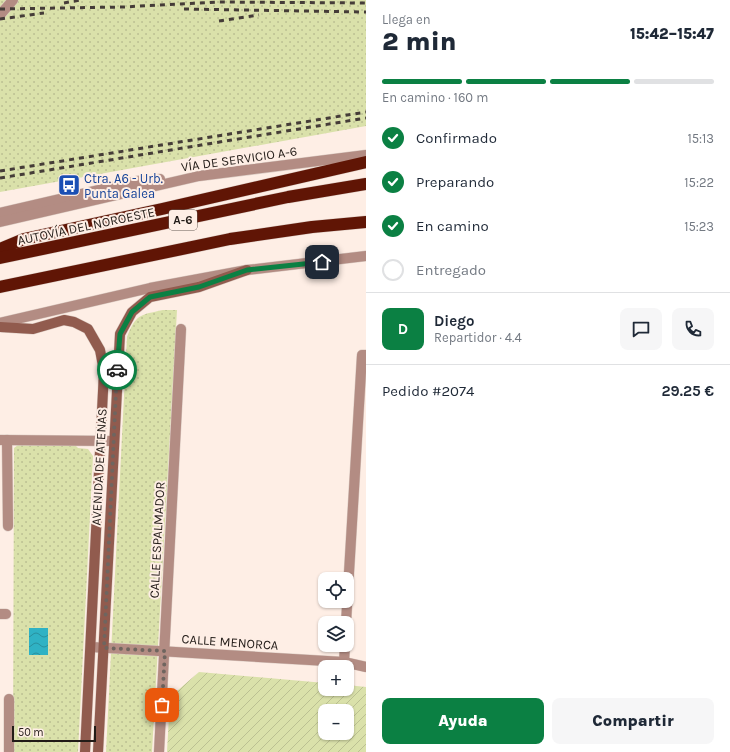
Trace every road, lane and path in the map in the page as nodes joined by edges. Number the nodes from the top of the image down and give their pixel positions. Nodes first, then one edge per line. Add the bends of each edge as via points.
1 (13, 0) edge
2 (0, 15) edge
3 (366, 155) edge
4 (366, 162) edge
5 (199, 176) junction
6 (366, 184) edge
7 (0, 213) edge
8 (0, 222) edge
9 (366, 222) edge
10 (0, 249) edge
11 (366, 256) edge
12 (0, 258) edge
13 (247, 270) junction
14 (0, 288) edge
15 (0, 323) edge
16 (0, 327) edge
17 (181, 330) dead end
18 (366, 355) edge
19 (4, 440) edge
20 (100, 441) junction
21 (114, 441) junction
22 (8, 526) dead end
23 (346, 616) edge
24 (91, 647) junction
25 (104, 648) junction
26 (165, 651) junction
27 (318, 660) edge
28 (354, 664) edge
29 (366, 667) edge
30 (9, 699) dead end
31 (9, 752) edge
32 (85, 752) edge
33 (98, 752) edge
34 (159, 752) edge

1 - 2 street
3 - 5 street, VÍA DE SERVICIO A-6
4 - 10 highway via 24,239
5 - 7 street via 137,181
5 - 8 street, VÍA DE SERVICIO A-6
6 - 12 highway, AUTOVÍA DEL NOROESTE / A-6 via 288,197
9 - 14 highway, A-6 via 230,238
11 - 13 street
13 - 15 street via 150,288
13 - 21 main road, AVENIDA DE ATENAS via 199,287 150,297 132,312 120,334
16 - 20 main road, AVENIDA DE ATENAS via 33,328 64,320 88,329 100,350 104,371
17 - 26 street, CALLE ESPALMADOR
18 - 23 street via 362,355
19 - 20 street
19 - 22 street
20 - 21 street
20 - 24 main road, AVENIDA DE ATENAS
21 - 25 main road, AVENIDA DE ATENAS
24 - 25 street, CALLE MENORCA
24 - 32 main road, AVENIDA DE ATENAS
25 - 26 street, CALLE MENORCA
25 - 33 main road, AVENIDA DE ATENAS
26 - 27 street, CALLE MENORCA
26 - 34 street, CALLE ESPALMADOR
28 - 29 street, CALLE MENORCA
30 - 31 street

